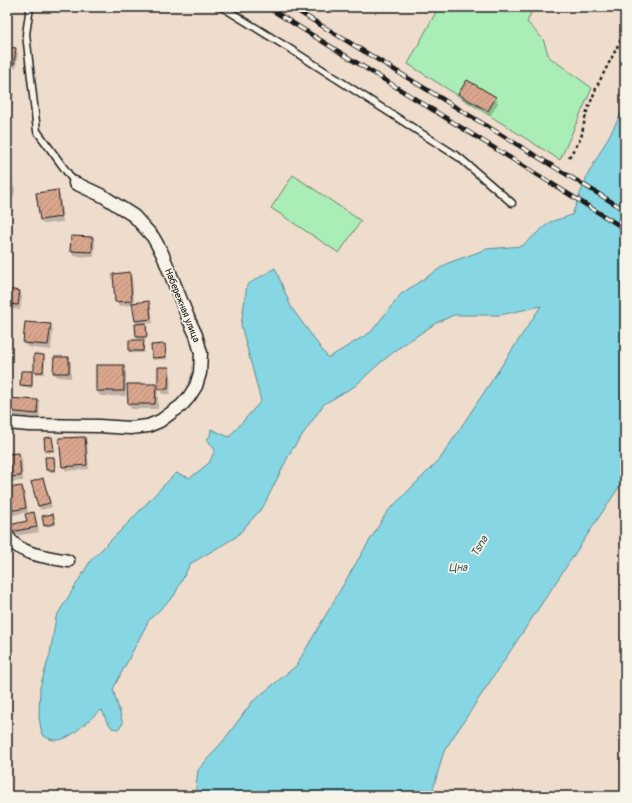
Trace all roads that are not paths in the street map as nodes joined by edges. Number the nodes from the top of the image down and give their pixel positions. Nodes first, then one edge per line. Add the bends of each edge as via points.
1 (30, 7) edge
2 (222, 7) edge
3 (75, 183) joint
4 (512, 204) dead end
5 (7, 423) edge
6 (7, 535) edge
7 (68, 561) dead end

1 - 3 lane via 26,34 36,131
2 - 4 lane via 460,158
3 - 5 street, Набережная улица via 103,196 134,216 153,237 196,335 201,354 200,373 196,386 181,406 148,426 29,426
6 - 7 street via 10,541 27,552

